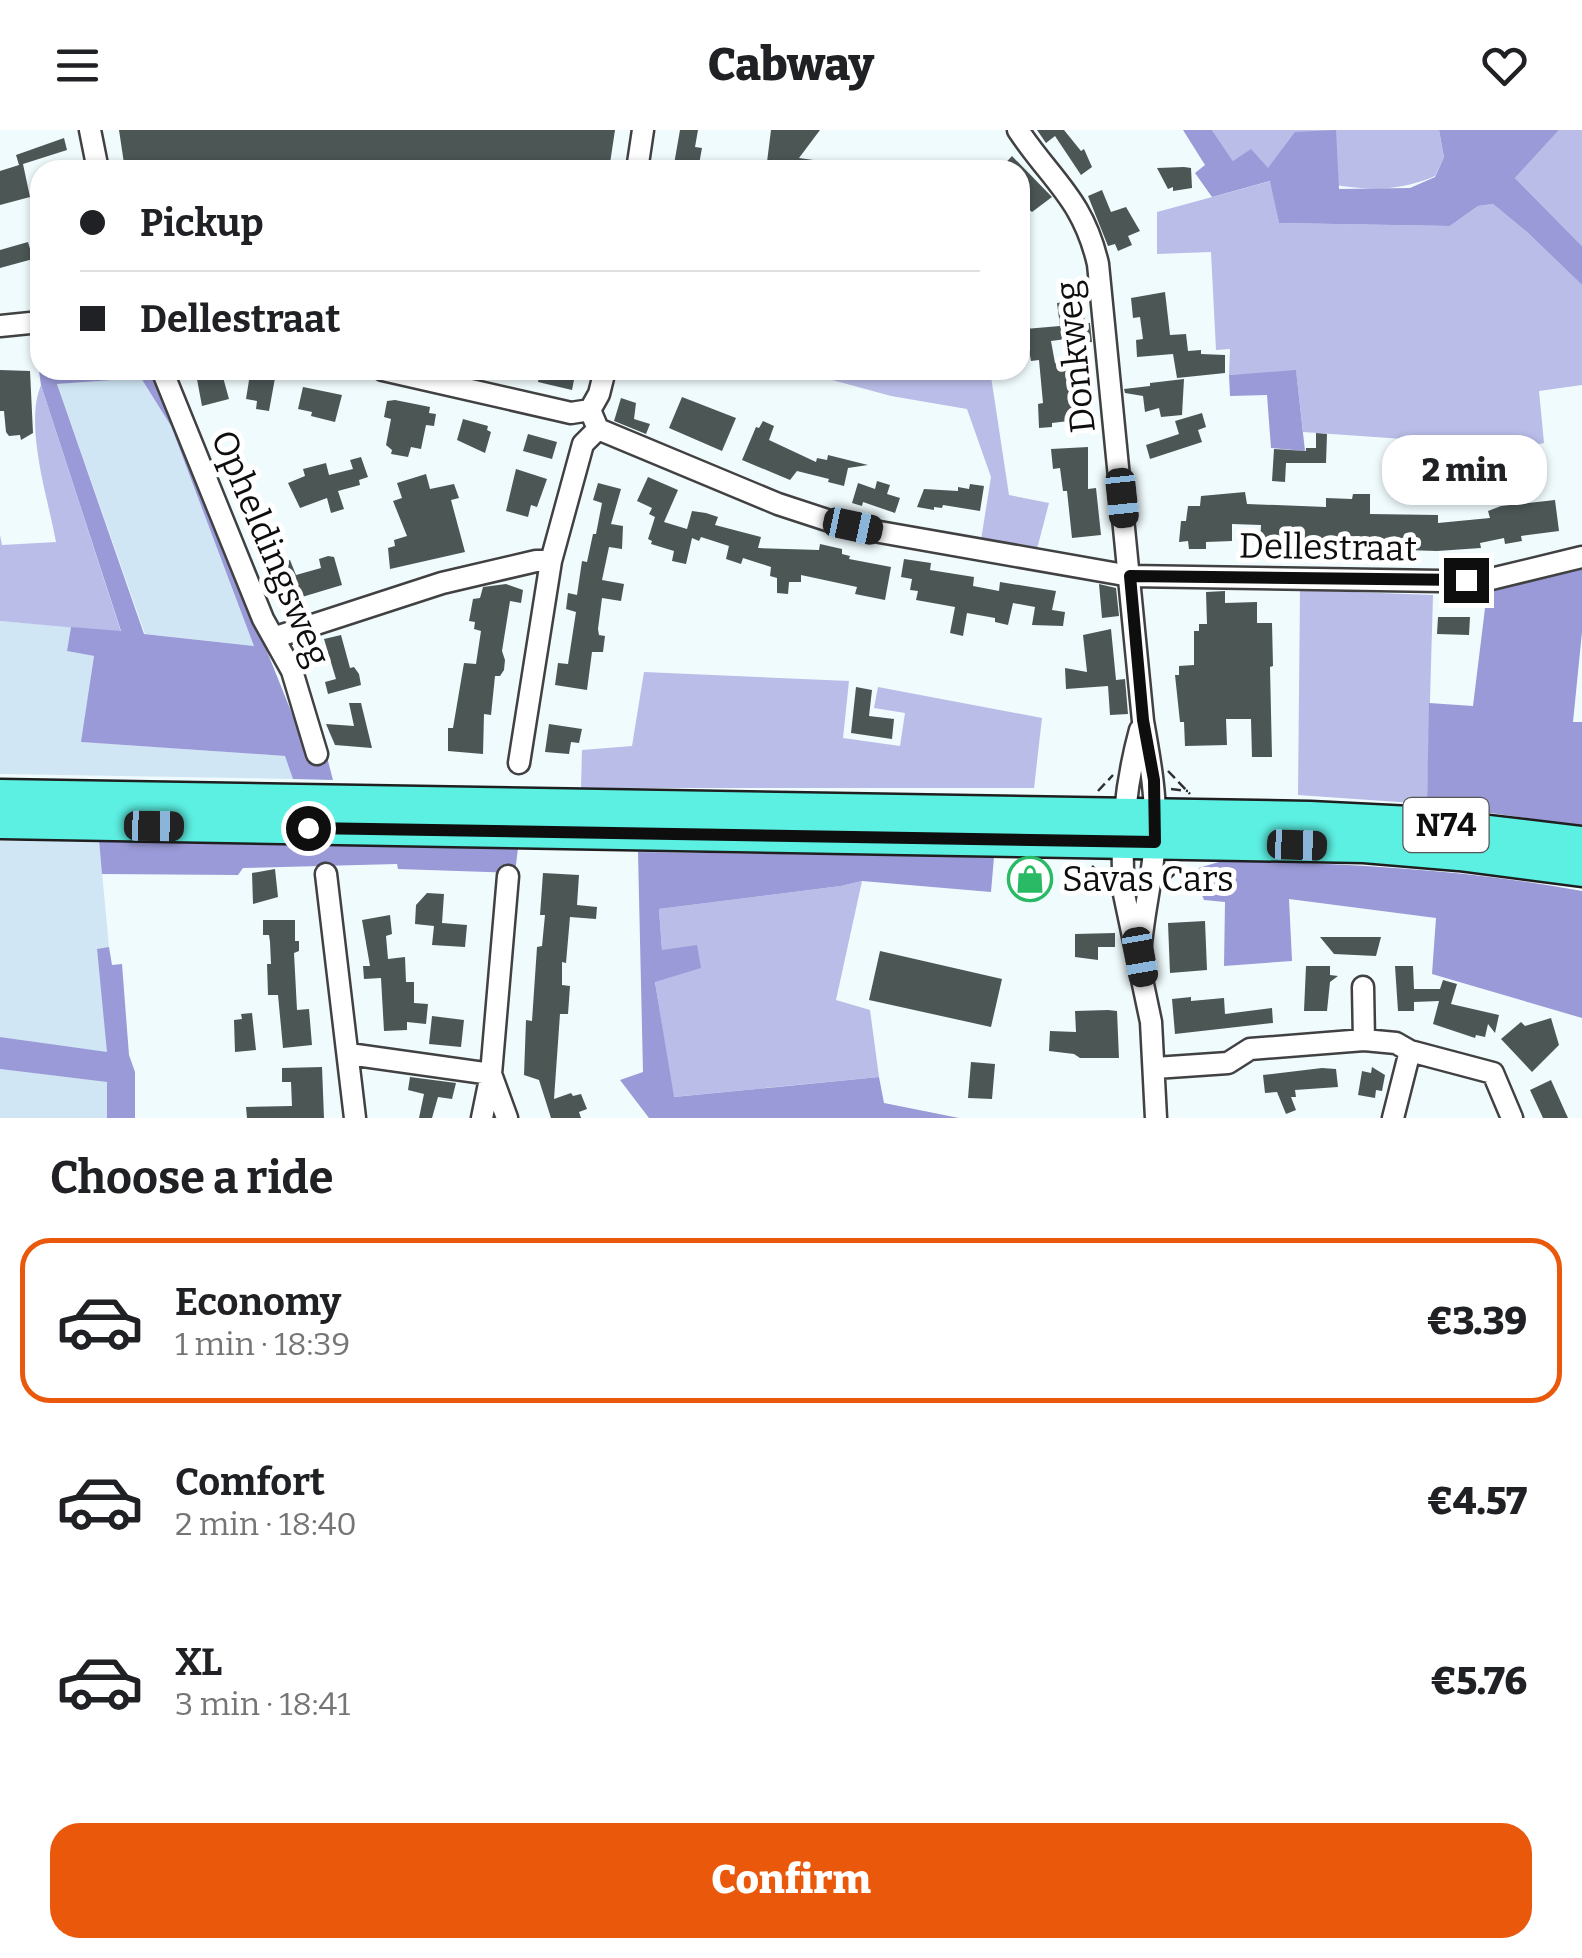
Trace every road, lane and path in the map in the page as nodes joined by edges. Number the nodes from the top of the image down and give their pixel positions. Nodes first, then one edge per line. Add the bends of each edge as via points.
1 (90, 130) edge
2 (643, 130) edge
3 (1018, 130) edge
4 (96, 160) edge
5 (638, 160) edge
6 (30, 323) edge
7 (0, 326) edge
8 (166, 380) edge
9 (427, 380) edge
10 (602, 380) edge
11 (594, 419) junction
12 (1582, 557) edge
13 (551, 562) junction
14 (1130, 576) junction
15 (276, 637) junction
16 (1143, 720) junction
17 (317, 754) dead end
18 (519, 763) dead end
19 (0, 794) edge
20 (0, 823) edge
21 (1122, 828) junction
22 (1155, 828) junction
23 (1582, 842) edge
24 (1582, 871) edge
25 (326, 874) dead end
26 (508, 876) dead end
27 (1140, 957) junction
28 (1363, 987) dead end
29 (1364, 1040) junction
30 (1410, 1051) junction
31 (349, 1054) junction
32 (1154, 1068) junction
33 (492, 1074) junction
34 (355, 1118) edge
35 (482, 1118) edge
36 (507, 1118) edge
37 (1156, 1118) edge
38 (1394, 1118) edge
39 (1512, 1118) edge

1 - 4 street
2 - 5 street
3 - 14 street, Donkweg via 1075,202 1094,246
6 - 7 street
8 - 15 street, Opheldingsweg
9 - 11 street, Dellestraat
10 - 11 street
11 - 13 street
11 - 14 street, Dellestraat via 832,522
12 - 14 street, Dellestraat via 1474,580
13 - 15 street via 457,579
13 - 18 street
14 - 16 street, Donkweg
15 - 17 street, Opheldingsweg
16 - 21 street, Donkweg
16 - 22 street, Donkweg
19 - 21 highway, N74
20 - 21 highway, N74
21 - 22 highway, N74
21 - 27 street, Donkweg via 1124,894
22 - 23 highway, N74 via 1411,822
22 - 24 highway, N74
22 - 27 street, Donkweg
25 - 31 street
26 - 33 street
27 - 32 street, Donkweg
28 - 29 street
29 - 30 street via 1396,1042
29 - 32 street via 1250,1049 1228,1063
30 - 38 street
30 - 39 street via 1493,1073
31 - 33 street
31 - 34 street
32 - 37 street, Donkweg
33 - 35 street
33 - 36 street

